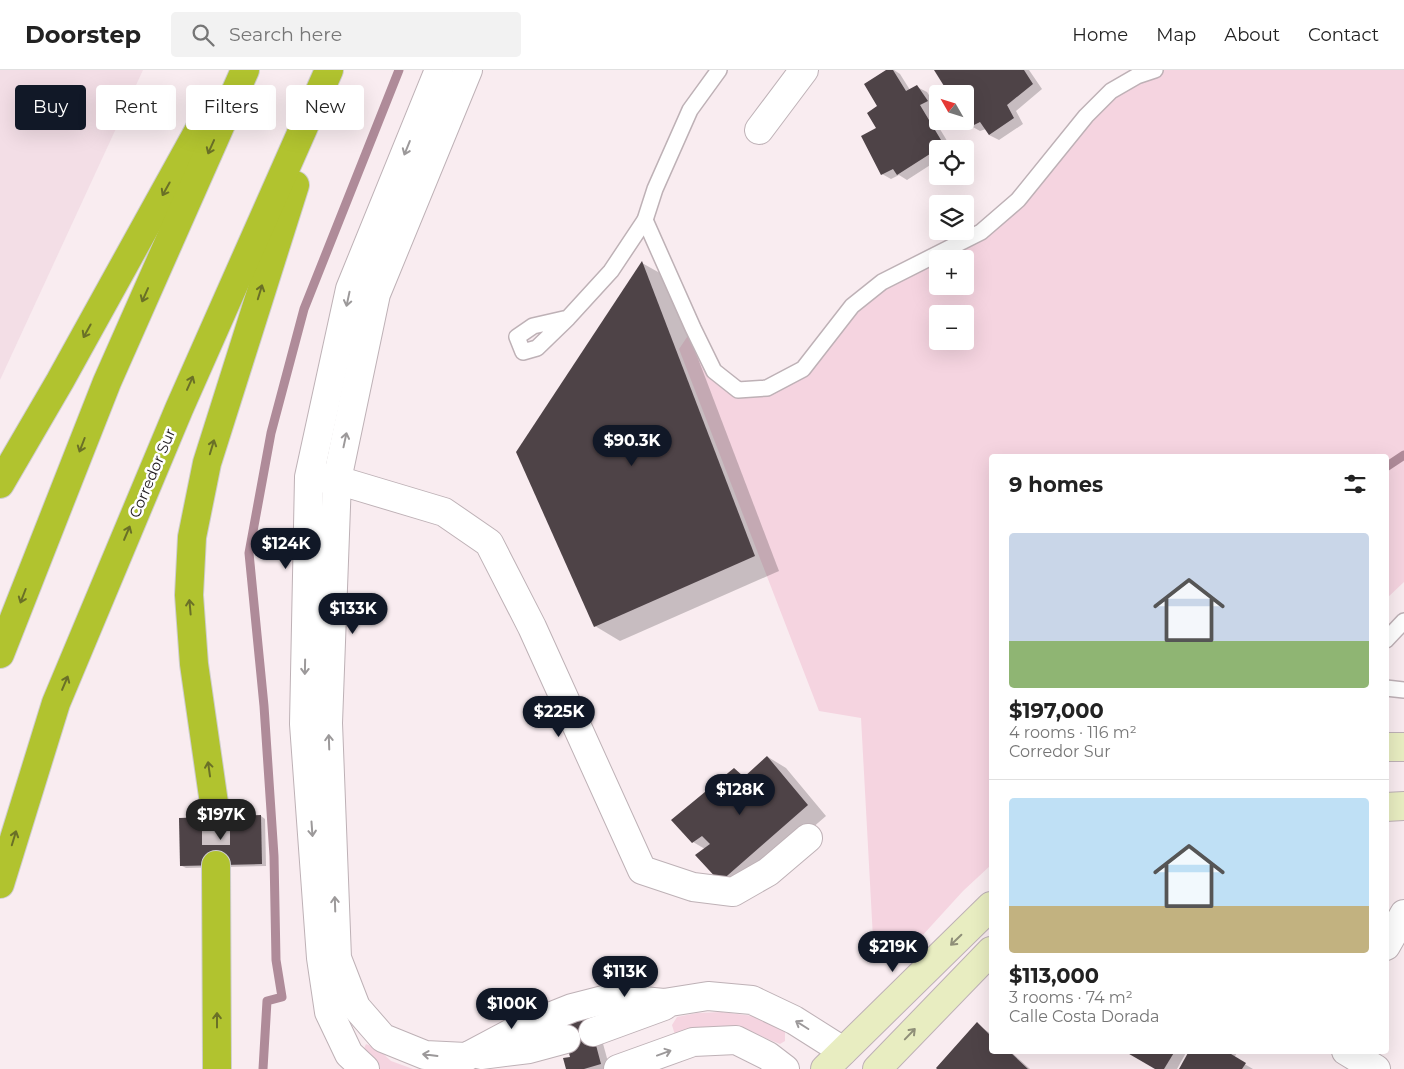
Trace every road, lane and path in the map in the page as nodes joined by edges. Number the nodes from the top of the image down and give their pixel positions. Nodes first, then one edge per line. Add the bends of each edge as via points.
1 (232, 70) edge
2 (245, 70) edge
3 (330, 70) edge
4 (439, 70) edge
5 (468, 70) edge
6 (719, 70) edge
7 (804, 70) edge
8 (1155, 70) edge
9 (759, 130) dead end
10 (645, 220) junction
11 (568, 318) dead end
12 (309, 477) junction
13 (337, 480) junction
14 (0, 484) edge
15 (1404, 621) edge
16 (1389, 637) edge
17 (0, 654) edge
18 (1389, 688) edge
19 (1404, 690) edge
20 (1389, 747) edge
21 (1404, 747) edge
22 (1404, 806) edge
23 (1389, 807) edge
24 (216, 817) tunnel mouth
25 (808, 838) dead end
26 (216, 865) tunnel mouth
27 (0, 884) edge
28 (989, 908) edge
29 (1404, 914) edge
30 (1389, 941) edge
31 (989, 953) edge
32 (672, 1002) junction
33 (593, 1032) dead end
34 (566, 1039) dead end
35 (1351, 1054) edge
36 (466, 1057) junction
37 (834, 1060) edge
38 (217, 1069) edge
39 (365, 1069) edge
40 (618, 1069) edge
41 (785, 1069) edge
42 (877, 1069) edge
43 (1376, 1069) edge

1 -> 14 highway
2 -> 17 highway via 107,382
24 -> 3 highway via 194,664 189,595 192,537 207,463
27 -> 3 highway, Corredor Sur via 56,703 179,409
4 -> 12 street via 350,288
13 -> 5 street via 376,294
6 - 10 lane via 690,110
7 - 9 street
8 - 10 lane via 1111,91 1086,116 1018,200 980,232 882,282 852,306 803,368 767,388 738,390 714,370
10 - 11 lane via 610,271
12 - 13 street
12 -> 39 street via 304,724 321,958 329,1012 349,1054
13 - 25 street via 444,512 489,543 532,626 642,870 693,887 733,892 768,872
36 -> 13 street via 425,1056 383,1038 356,1007 337,958 328,723
15 - 16 lane
18 - 19 lane
20 - 21 main road
22 - 23 main road
38 -> 26 highway
28 -> 37 main road
29 - 30 street
42 -> 31 main road
32 - 33 street
32 - 36 street via 611,998 572,1008 517,1030
37 -> 32 street via 794,1020 752,1000 708,996
34 - 36 street via 529,1049
35 - 43 street
40 -> 41 street via 693,1042 736,1040 768,1056

